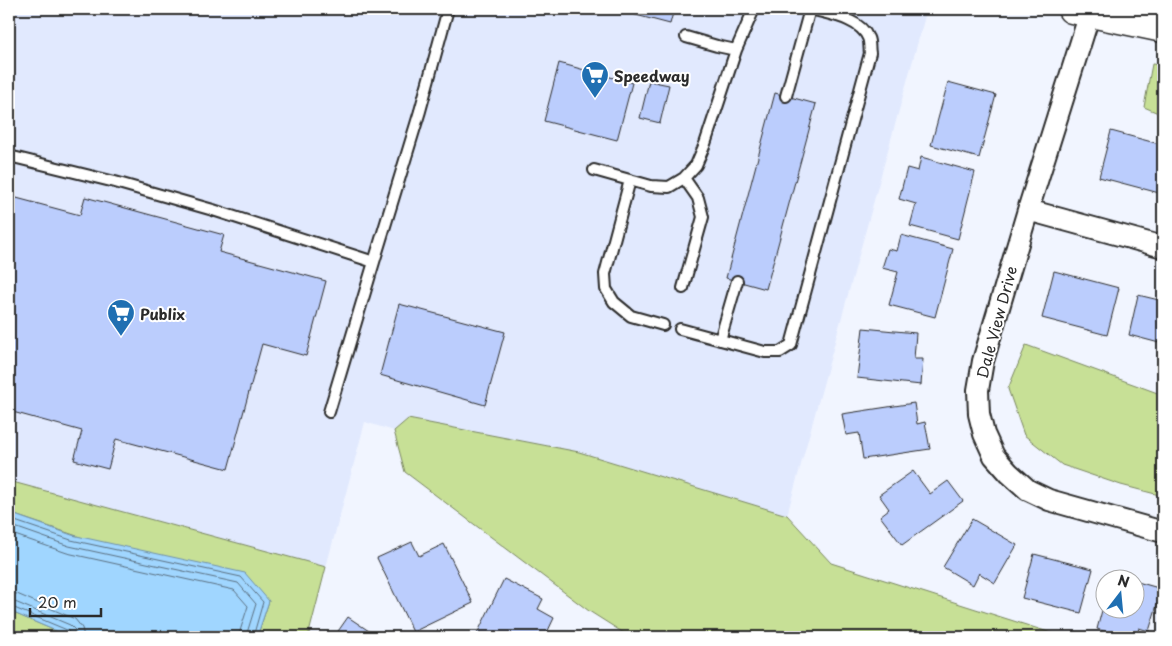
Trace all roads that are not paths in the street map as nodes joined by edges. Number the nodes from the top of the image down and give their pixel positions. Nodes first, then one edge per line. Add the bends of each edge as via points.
1 (448, 9) edge
2 (754, 9) edge
3 (810, 9) edge
4 (1085, 10) edge
5 (1163, 28) edge
6 (686, 37) dead end
7 (736, 50) junction
8 (786, 96) dead end
9 (9, 156) edge
10 (594, 170) dead end
11 (684, 178) junction
12 (630, 180) junction
13 (1028, 210) junction
14 (1163, 247) edge
15 (374, 262) junction
16 (737, 281) dead end
17 (683, 288) dead end
18 (663, 324) dead end
19 (680, 329) dead end
20 (720, 340) junction
21 (329, 412) dead end
22 (1163, 532) edge

1 - 15 lane
2 - 7 lane
3 - 8 lane
3 - 20 lane via 857,24 868,38 870,54 791,345 780,352 765,352
4 - 5 main road
4 - 13 street, Dale View Drive
6 - 7 lane
7 - 11 lane via 705,144 696,165
9 - 15 lane via 214,210
10 - 12 lane
11 - 12 lane via 669,187
11 - 17 lane via 698,198 703,217
12 - 18 lane via 605,274 606,289 614,302 631,316
13 - 14 street
13 - 22 street, Dale View Drive via 983,361 978,390 984,434 994,456 1028,490 1049,500
15 - 21 lane
16 - 20 lane
19 - 20 lane

